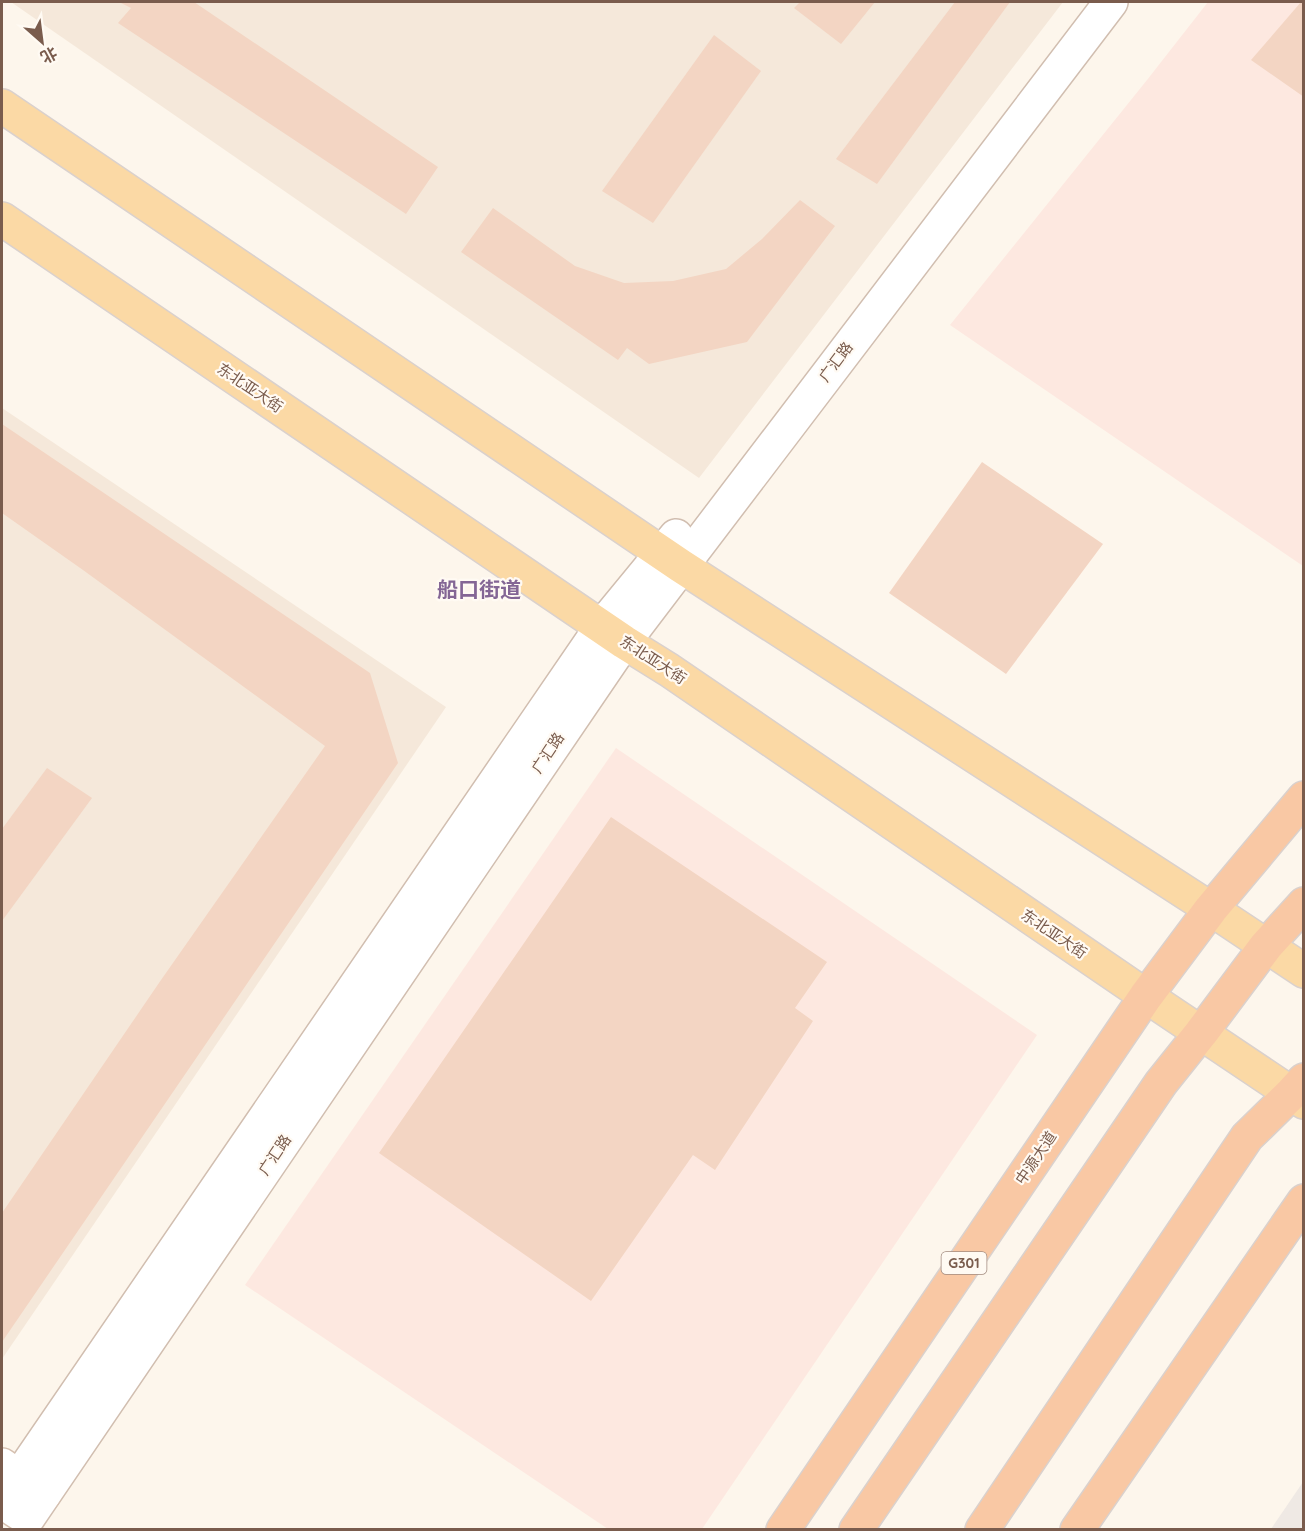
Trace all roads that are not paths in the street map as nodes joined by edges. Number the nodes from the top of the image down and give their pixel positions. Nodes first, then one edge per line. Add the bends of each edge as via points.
1 (1087, 2) edge
2 (1111, 2) edge
3 (2, 106) edge
4 (2, 219) edge
5 (672, 560) junction
6 (613, 634) junction
7 (1304, 798) edge
8 (1304, 904) edge
9 (1211, 909) junction
10 (1266, 946) junction
11 (1304, 971) edge
12 (1146, 996) junction
13 (1201, 1033) junction
14 (1300, 1092) edge
15 (1304, 1201) edge
16 (15, 1499) edge
17 (783, 1530) edge
18 (855, 1530) edge
19 (982, 1530) edge
20 (1077, 1530) edge

1 - 5 street, 广汇路
2 - 5 street, 广汇路
3 - 5 main road
4 - 6 main road, 东北亚大街
5 - 6 street, 广汇路
5 - 9 main road
6 - 12 main road, 东北亚大街
6 - 16 street, 广汇路
7 - 9 highway, 中源大道 / G301
8 - 10 highway
9 - 10 main road
9 - 12 highway, 中源大道 / G301
10 - 11 main road
10 - 13 highway
12 - 13 main road, 东北亚大街
12 - 17 highway, 中源大道 / G301
13 - 14 main road, 东北亚大街
13 - 18 highway via 1161,1083
14 - 19 highway via 1247,1137
15 - 20 highway

